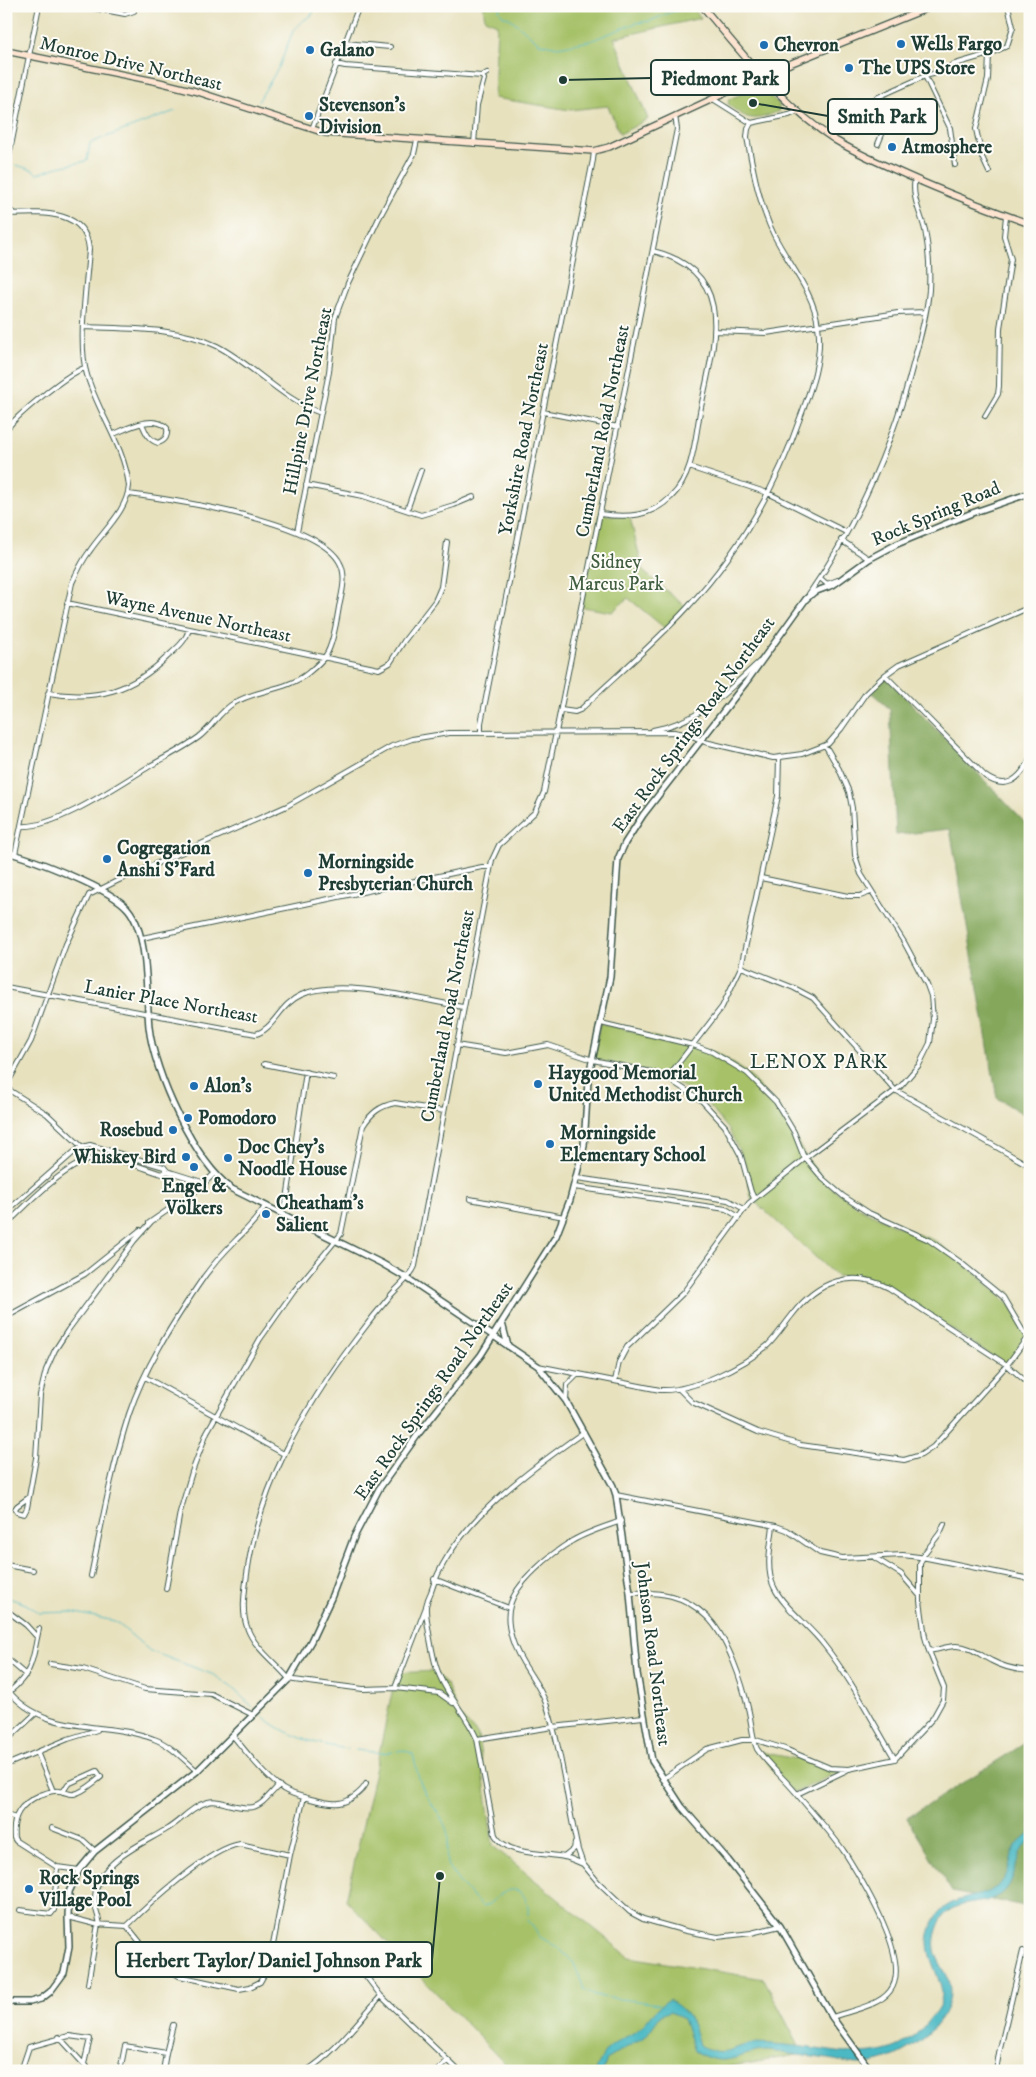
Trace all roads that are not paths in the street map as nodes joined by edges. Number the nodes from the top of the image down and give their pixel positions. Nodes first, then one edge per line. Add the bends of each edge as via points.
1 (39, 6) edge
2 (83, 6) edge
3 (359, 6) edge
4 (702, 6) edge
5 (933, 6) edge
6 (1008, 6) edge
7 (134, 11) dead end
8 (345, 42) junction
9 (390, 47) dead end
10 (6, 51) edge
11 (989, 54) junction
12 (29, 56) junction
13 (336, 64) junction
14 (488, 73) dead end
15 (482, 76) junction
16 (761, 76) junction
17 (925, 76) junction
18 (713, 100) junction
19 (799, 111) junction
20 (675, 116) junction
21 (751, 123) junction
22 (312, 129) junction
23 (417, 140) junction
24 (474, 144) junction
25 (878, 144) dead end
26 (594, 151) junction
27 (955, 165) dead end
28 (6, 171) edge
29 (989, 172) dead end
30 (915, 179) junction
31 (6, 208) edge
32 (6, 214) edge
33 (16, 214) junction
34 (1006, 216) junction
35 (1030, 224) edge
36 (653, 251) junction
37 (925, 312) junction
38 (818, 326) junction
39 (84, 327) junction
40 (716, 331) junction
41 (85, 368) junction
42 (321, 412) junction
43 (543, 412) junction
44 (985, 416) dead end
45 (142, 424) junction
46 (618, 427) junction
47 (6, 430) edge
48 (114, 434) junction
49 (689, 467) junction
50 (421, 470) dead end
51 (306, 485) junction
52 (1030, 492) edge
53 (768, 493) junction
54 (128, 494) junction
55 (473, 497) dead end
56 (407, 510) junction
57 (600, 514) junction
58 (297, 532) junction
59 (846, 532) junction
60 (842, 540) junction
61 (447, 542) dead end
62 (869, 559) junction
63 (820, 578) junction
64 (838, 580) junction
65 (806, 599) junction
66 (67, 603) junction
67 (1030, 607) edge
68 (189, 629) junction
69 (324, 658) junction
70 (760, 661) junction
71 (885, 675) junction
72 (48, 693) junction
73 (561, 710) junction
74 (644, 732) junction
75 (481, 733) junction
76 (557, 733) junction
77 (700, 739) junction
78 (825, 746) junction
79 (778, 758) junction
80 (1030, 760) edge
81 (21, 826) junction
82 (6, 852) edge
83 (15, 854) junction
84 (490, 867) junction
85 (761, 878) junction
86 (99, 890) junction
87 (871, 892) junction
88 (142, 938) junction
89 (740, 967) junction
90 (6, 986) edge
91 (48, 995) junction
92 (463, 1007) junction
93 (148, 1014) junction
94 (601, 1023) junction
95 (456, 1045) junction
96 (693, 1045) junction
97 (593, 1060) junction
98 (264, 1064) dead end
99 (306, 1072) junction
100 (334, 1078) dead end
101 (667, 1078) junction
102 (6, 1087) edge
103 (895, 1090) junction
104 (444, 1110) junction
105 (82, 1147) junction
106 (107, 1150) junction
107 (68, 1158) junction
108 (805, 1158) junction
109 (105, 1159) junction
110 (74, 1166) junction
111 (1030, 1166) edge
112 (167, 1171) junction
113 (215, 1173) junction
114 (577, 1178) junction
115 (205, 1183) junction
116 (574, 1187) junction
117 (656, 1190) junction
118 (754, 1198) junction
119 (470, 1199) dead end
120 (655, 1199) junction
121 (265, 1206) junction
122 (744, 1209) junction
123 (6, 1212) edge
124 (281, 1214) junction
125 (564, 1217) junction
126 (739, 1217) junction
127 (151, 1222) junction
128 (6, 1225) edge
129 (335, 1240) junction
130 (407, 1278) junction
131 (6, 1317) edge
132 (502, 1323) junction
133 (1029, 1336) edge
134 (493, 1337) junction
135 (508, 1346) junction
136 (1007, 1365) junction
137 (538, 1366) junction
138 (578, 1374) junction
139 (145, 1377) junction
140 (615, 1381) junction
141 (1030, 1385) edge
142 (680, 1390) junction
143 (566, 1401) junction
144 (216, 1416) junction
145 (584, 1432) junction
146 (284, 1454) junction
147 (616, 1495) junction
148 (28, 1498) dead end
149 (621, 1521) junction
150 (944, 1524) dead end
151 (772, 1526) junction
152 (874, 1557) junction
153 (922, 1557) junction
154 (6, 1565) edge
155 (33, 1570) dead end
156 (91, 1576) dead end
157 (434, 1579) junction
158 (1030, 1579) edge
159 (166, 1589) dead end
160 (630, 1593) junction
161 (920, 1596) junction
162 (426, 1607) junction
163 (509, 1608) junction
164 (6, 1610) edge
165 (40, 1629) dead end
166 (37, 1637) junction
167 (929, 1651) junction
168 (6, 1658) edge
169 (50, 1664) dead end
170 (1030, 1671) edge
171 (26, 1676) junction
172 (289, 1679) junction
173 (6, 1688) edge
174 (395, 1688) junction
175 (10, 1692) junction
176 (457, 1707) junction
177 (36, 1714) junction
178 (253, 1715) junction
179 (643, 1717) junction
180 (553, 1726) junction
181 (99, 1729) junction
182 (233, 1736) junction
183 (477, 1739) junction
184 (756, 1740) junction
185 (6, 1741) edge
186 (37, 1752) junction
187 (895, 1759) junction
188 (6, 1765) edge
189 (849, 1770) junction
190 (197, 1771) junction
191 (662, 1779) junction
192 (366, 1784) dead end
193 (279, 1785) junction
194 (53, 1791) junction
195 (62, 1792) junction
196 (797, 1794) junction
197 (304, 1797) junction
198 (6, 1815) edge
199 (16, 1818) junction
200 (52, 1828) dead end
201 (576, 1841) junction
202 (94, 1851) junction
203 (290, 1855) junction
204 (564, 1857) junction
205 (583, 1864) junction
206 (57, 1867) junction
207 (79, 1870) junction
208 (20, 1910) dead end
209 (68, 1917) junction
210 (99, 1924) junction
211 (127, 1926) junction
212 (780, 1926) junction
213 (1022, 1951) dead end
214 (356, 1963) dead end
215 (88, 1984) dead end
216 (381, 1996) junction
217 (6, 2002) edge
218 (832, 2017) junction
219 (173, 2025) dead end
220 (58, 2037) junction
221 (166, 2052) junction
222 (448, 2060) junction
223 (84, 2064) junction
224 (871, 2070) edge
225 (20, 2071) edge
226 (90, 2071) edge
227 (120, 2071) edge
228 (163, 2071) edge
229 (306, 2071) edge
230 (437, 2071) edge
231 (459, 2071) edge
232 (996, 2071) edge

1 - 12 street
2 - 7 street via 125,14
3 - 8 street
4 - 16 main road
5 - 16 main road, Monroe Drive Northeast
6 - 11 street via 1012,26 1007,46
8 - 9 street
8 - 13 street
10 - 12 main road, Monroe Drive Northeast
11 - 17 street
11 - 29 street via 988,78 976,129
12 - 22 main road, Monroe Drive Northeast via 195,91
12 - 28 street
13 - 15 street
13 - 22 street
14 - 15 street
15 - 24 street
16 - 18 main road, Monroe Drive Northeast
16 - 19 main road
17 - 25 street via 876,98 876,106 887,122
17 - 27 street via 950,128
18 - 20 main road, Monroe Drive Northeast
18 - 21 street
19 - 21 street
19 - 30 main road via 846,146
20 - 26 main road, Monroe Drive Northeast
20 - 36 street, Cumberland Road Northeast via 677,129
21 - 38 street via 747,137 766,214 782,250 809,296
22 - 23 main road, Monroe Drive Northeast
23 - 24 main road, Monroe Drive Northeast
23 - 42 street, Hillpine Drive Northeast via 414,154 379,218 340,304
24 - 26 main road, Monroe Drive Northeast
26 - 43 street, Yorkshire Road Northeast
30 - 34 main road
30 - 37 street via 913,189 928,254 929,290
31 - 33 street
32 - 33 street
33 - 39 street via 58,215 76,222 86,233 90,249
34 - 35 main road
34 - 44 street via 1004,236 1011,259 1000,328 999,386
36 - 40 street via 679,260 700,278 713,303
36 - 46 street, Cumberland Road Northeast
37 - 38 street via 898,312
37 - 59 street via 912,369 894,425
38 - 40 street via 766,333
38 - 53 street via 818,355 808,397 789,450
39 - 41 street
39 - 42 street via 159,332 208,342 233,356 287,396
40 - 49 street
41 - 47 street via 73,372
41 - 48 street
42 - 51 street, Hillpine Drive Northeast
43 - 46 street
43 - 75 street, Yorkshire Road Northeast
45 - 45 street via 163,424 167,428 167,437 158,443 153,442
45 - 48 street
46 - 57 street, Cumberland Road Northeast
48 - 54 street via 128,478
49 - 53 street
49 - 57 street via 676,492 655,509 630,517
50 - 56 street
51 - 56 street via 363,496
51 - 58 street, Hillpine Drive Northeast
52 - 62 street, Rock Spring Road via 942,525
53 - 59 street
53 - 73 street via 732,552 687,608 580,710
54 - 58 street via 191,503
54 - 66 street via 123,507 81,564
55 - 56 street via 421,515
57 - 73 street, Cumberland Road Northeast
58 - 69 street via 326,547 338,558 343,570 338,611
59 - 60 street
60 - 62 street
60 - 63 street
61 - 69 street, Wayne Avenue Northeast via 438,596 390,663 374,669
62 - 64 street, Rock Spring Road
63 - 64 street via 827,584
63 - 65 street
64 - 65 street, Rock Spring Road
65 - 70 street, East Rock Springs Road Northeast
66 - 68 street, Wayne Avenue Northeast
66 - 72 street
67 - 71 street via 914,657
68 - 69 street, Wayne Avenue Northeast
68 - 72 street via 185,640 158,666 128,686 92,696
69 - 81 street via 296,681 234,703 198,737 94,800 36,825
70 - 74 street via 714,704 671,726
70 - 77 street, East Rock Springs Road Northeast
71 - 78 street
71 - 80 street via 992,781 1005,783 1016,779
72 - 81 street
73 - 76 street, Cumberland Road Northeast
74 - 76 street
74 - 77 street via 680,732
75 - 76 street
75 - 86 street via 432,735 392,746 287,806
76 - 84 street, Cumberland Road Northeast via 540,804 529,820 499,845
77 - 79 street
77 - 94 street, East Rock Springs Road Northeast via 620,853 610,978
78 - 79 street
78 - 87 street via 849,792 855,855
79 - 85 street via 778,796
81 - 83 street
82 - 83 street, Johnson Road Northeast
83 - 86 street, Johnson Road Northeast
84 - 88 street
84 - 92 street, Cumberland Road Northeast
85 - 87 street via 848,896
85 - 89 street
86 - 88 street, Johnson Road Northeast via 118,899 130,910
86 - 91 street via 89,895 74,925
87 - 103 street via 913,957 927,985 933,1007 932,1031 925,1054 913,1074
88 - 93 street, Johnson Road Northeast
89 - 96 street via 722,1007
89 - 103 street via 813,998
90 - 91 street, Lanier Place Northeast
91 - 93 street, Lanier Place Northeast
91 - 102 street via 31,1042
92 - 93 street, Lanier Place Northeast via 375,991 318,989 291,1000 265,1032 256,1034
92 - 95 street, Cumberland Road Northeast
93 - 113 street, Johnson Road Northeast via 155,1054 169,1094 187,1131
94 - 96 street
94 - 97 street, East Rock Springs Road Northeast
95 - 97 street via 506,1054 548,1044
95 - 104 street, Cumberland Road Northeast
96 - 101 street
96 - 108 street via 730,1062 762,1087 785,1117
97 - 101 street
97 - 114 street, East Rock Springs Road Northeast via 586,1095 584,1146
98 - 99 street
99 - 100 street
99 - 124 street via 287,1199
101 - 118 street via 701,1100 725,1126 741,1156
102 - 105 street via 47,1114
103 - 108 street
103 - 111 street
104 - 129 street via 395,1103 379,1108 368,1118 360,1133 341,1234
104 - 130 street, Cumberland Road Northeast via 415,1266
105 - 106 street via 90,1145
105 - 107 street
106 - 109 street
106 - 112 street via 164,1167
107 - 110 street
107 - 123 street
108 - 118 street
108 - 133 street via 843,1196 875,1217 929,1240 994,1289 1010,1306 1023,1333
109 - 110 street via 83,1161
109 - 112 street via 162,1174
110 - 128 street
112 - 115 street
113 - 115 street
113 - 121 street, Johnson Road Northeast via 232,1189
114 - 116 street, East Rock Springs Road Northeast
114 - 117 street
115 - 127 street
116 - 120 street
116 - 125 street, East Rock Springs Road Northeast
117 - 120 street
117 - 122 street via 728,1200
118 - 122 street
119 - 125 street
120 - 126 street via 726,1210
121 - 124 street, Johnson Road Northeast
121 - 139 street via 198,1285
122 - 126 street
124 - 129 street, Johnson Road Northeast
125 - 132 street, East Rock Springs Road Northeast via 548,1252
126 - 140 street via 683,1293 627,1347 619,1362
127 - 131 street via 85,1274
127 - 148 street via 134,1240 68,1330 50,1361 40,1389 36,1458
129 - 130 street, Johnson Road Northeast
129 - 144 street via 260,1339
130 - 134 street, Johnson Road Northeast
130 - 146 street, Cumberland Road Northeast via 369,1321 342,1359 315,1398
132 - 134 street, East Rock Springs Road Northeast
132 - 135 street
133 - 136 street
134 - 135 street, Johnson Road Northeast
134 - 172 street, East Rock Springs Road Northeast via 379,1489 351,1544 311,1641
135 - 137 street, Johnson Road Northeast
136 - 141 street
136 - 142 street via 932,1447 921,1455 904,1460 771,1437 692,1402
136 - 142 street via 889,1288 876,1281 849,1278 814,1293 759,1352 714,1377
137 - 138 street
137 - 143 street, Johnson Road Northeast
138 - 140 street
138 - 143 street via 567,1385
139 - 144 street
139 - 156 street via 130,1412 110,1483
140 - 142 street via 660,1390
143 - 145 street, Johnson Road Northeast
144 - 146 street
144 - 159 street via 195,1463 180,1512
145 - 147 street, Johnson Road Northeast
145 - 157 street via 524,1474 490,1506 451,1550
146 - 172 street, Cumberland Road Northeast via 258,1519 250,1552 244,1610 252,1639
147 - 149 street, Johnson Road Northeast
147 - 151 street
149 - 160 street, Johnson Road Northeast
149 - 163 street via 571,1542 532,1573
150 - 153 street
151 - 152 street via 787,1530 820,1552 842,1558
151 - 187 street via 770,1570 773,1586 846,1676
152 - 153 street
152 - 161 street via 901,1574
153 - 158 street
153 - 161 street
154 - 155 street
157 - 162 street
157 - 163 street
160 - 179 street, Johnson Road Northeast
160 - 184 street via 679,1597 708,1618 721,1634 732,1658
161 - 167 street
162 - 174 street
162 - 176 street via 436,1667
163 - 180 street via 512,1641 538,1685
164 - 166 street
165 - 166 street
166 - 171 street via 36,1653
167 - 170 street via 955,1646 978,1652 993,1662
167 - 187 street via 944,1688 943,1700 933,1718
168 - 171 street
169 - 178 street via 83,1669 145,1689 211,1694
171 - 175 street
172 - 174 street via 362,1689
172 - 178 street, East Rock Springs Road Northeast
173 - 175 street
174 - 176 street via 439,1693
175 - 177 street
176 - 183 street
177 - 181 street
177 - 185 street
178 - 182 street, East Rock Springs Road Northeast
179 - 180 street
179 - 191 street, Johnson Road Northeast via 652,1761
180 - 183 street
180 - 201 street
181 - 186 street
181 - 190 street via 138,1733 157,1740
182 - 190 street, East Rock Springs Road Northeast
182 - 193 street
183 - 204 street via 499,1842 520,1850
184 - 189 street via 830,1768
184 - 191 street via 707,1749
184 - 196 street via 756,1747
186 - 188 street
186 - 194 street
187 - 189 street
189 - 196 street
190 - 202 street, East Rock Springs Road Northeast
191 - 212 street, Johnson Road Northeast
192 - 197 street via 358,1795 339,1803
193 - 197 street
193 - 210 street via 254,1808 211,1801 200,1804 168,1828 119,1857 104,1872 97,1887 95,1903
194 - 195 street
194 - 199 street via 23,1804
195 - 195 street via 75,1794 101,1777 97,1771 68,1784
196 - 218 street via 844,1852 871,1898 897,1960 897,1974 890,1991 863,2008
197 - 203 street
198 - 199 street
199 - 206 street via 13,1833 16,1842
200 - 202 street via 83,1840
201 - 204 street via 574,1849
201 - 205 street
202 - 207 street, East Rock Springs Road Northeast
203 - 211 street via 233,1845 217,1852 154,1898
203 - 211 street via 269,1966 260,1982 250,1987 239,1989 179,1976 156,1962
204 - 205 street
205 - 212 street via 630,1912 643,1919 718,1937
206 - 207 street
206 - 208 street via 51,1914
207 - 209 street, East Rock Springs Road Northeast via 70,1892
209 - 210 street
209 - 217 street, East Rock Springs Road Northeast via 68,1961 57,1984 40,1999
210 - 211 street
210 - 215 street
212 - 218 street, Johnson Road Northeast
213 - 232 street
214 - 216 street
216 - 222 street
216 - 229 street via 339,2044
218 - 224 street, Johnson Road Northeast
219 - 221 street
220 - 223 street
220 - 223 street via 90,2039
220 - 225 street via 29,2047
221 - 227 street via 124,2046
221 - 228 street
222 - 230 street
222 - 231 street
223 - 226 street

